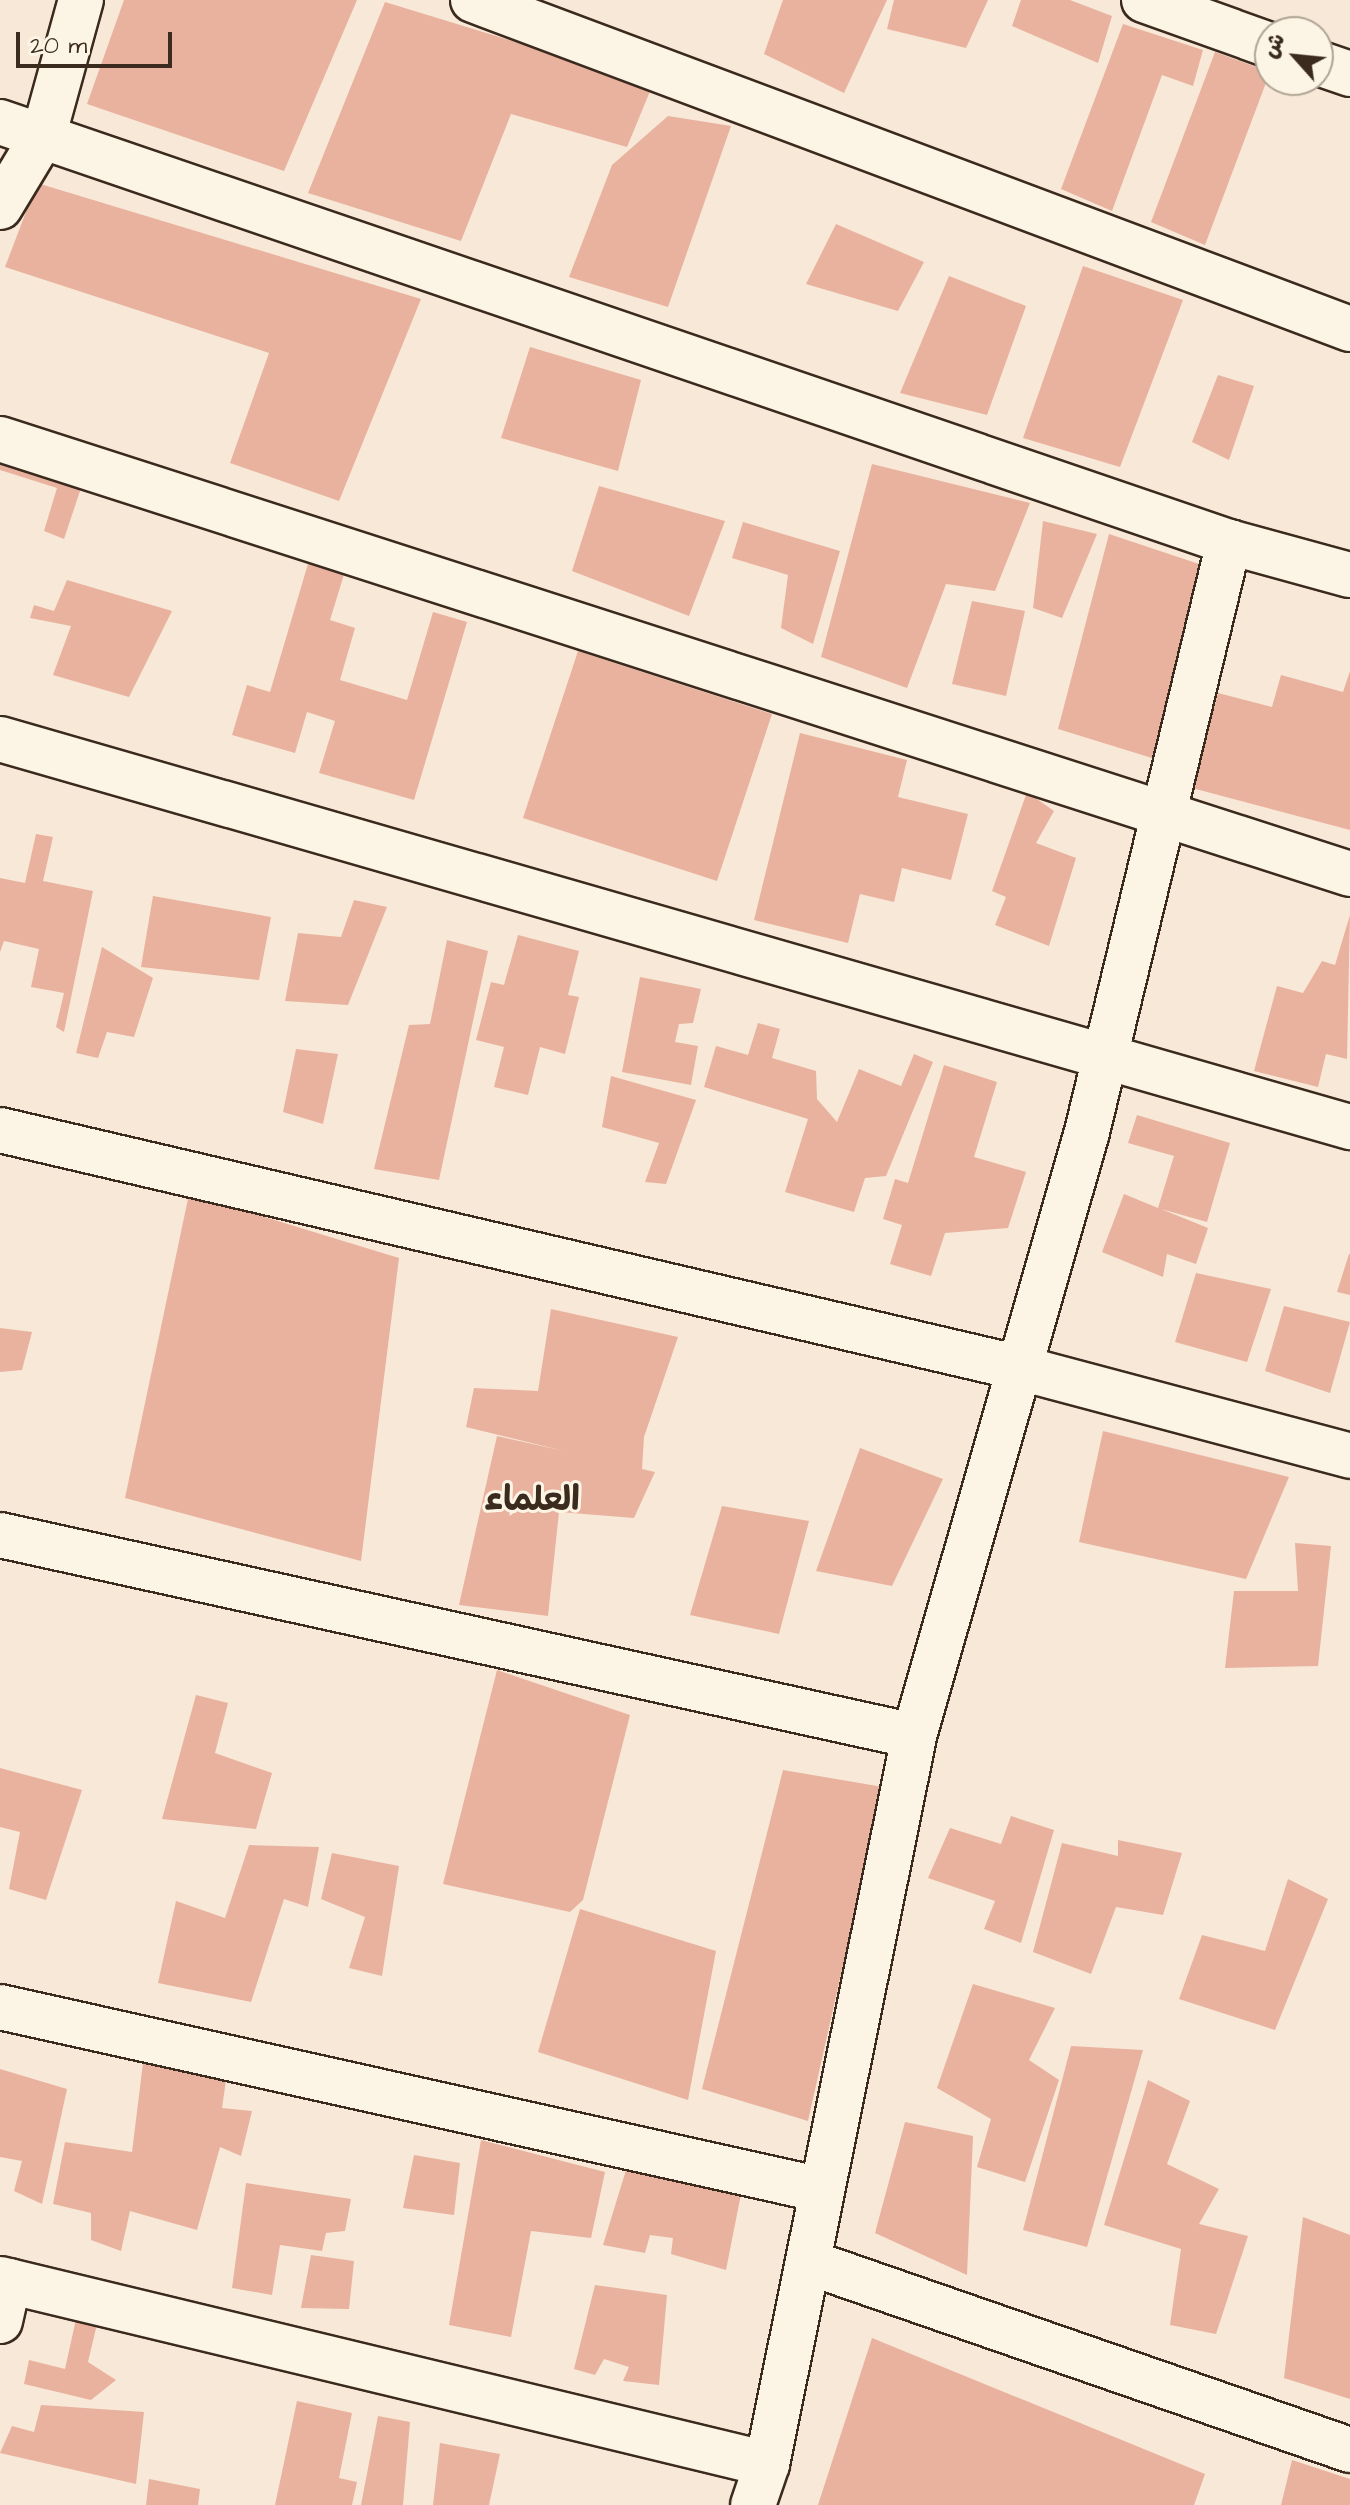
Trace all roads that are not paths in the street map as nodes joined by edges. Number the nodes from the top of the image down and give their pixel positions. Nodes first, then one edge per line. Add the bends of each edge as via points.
1 (81, 0) edge
2 (473, 0) edge
3 (1144, 0) edge
4 (1254, 39) edge
5 (0, 122) edge
6 (44, 134) junction
7 (0, 207) edge
8 (1350, 329) edge
9 (0, 439) edge
10 (1229, 542) junction
11 (1350, 575) edge
12 (0, 739) edge
13 (1162, 817) junction
14 (1350, 874) edge
15 (1105, 1056) junction
16 (1350, 1127) edge
17 (0, 1130) edge
18 (1020, 1368) junction
19 (1350, 1456) edge
20 (0, 1535) edge
21 (914, 1736) junction
22 (0, 2007) edge
23 (822, 2190) junction
24 (808, 2262) junction
25 (3, 2294) edge
26 (1350, 2450) edge
27 (767, 2464) junction
28 (753, 2505) edge

1 - 6 street
2 - 8 street
3 - 4 street
5 - 6 street
6 - 7 street
6 - 10 street
9 - 13 street
10 - 11 street
10 - 13 street
12 - 15 street
13 - 14 street
13 - 15 street
15 - 16 street
15 - 18 street
17 - 18 street
18 - 19 street
18 - 21 street
20 - 21 street
21 - 23 street
22 - 23 street
23 - 24 street
24 - 26 street
24 - 27 street
25 - 27 street
27 - 28 street

